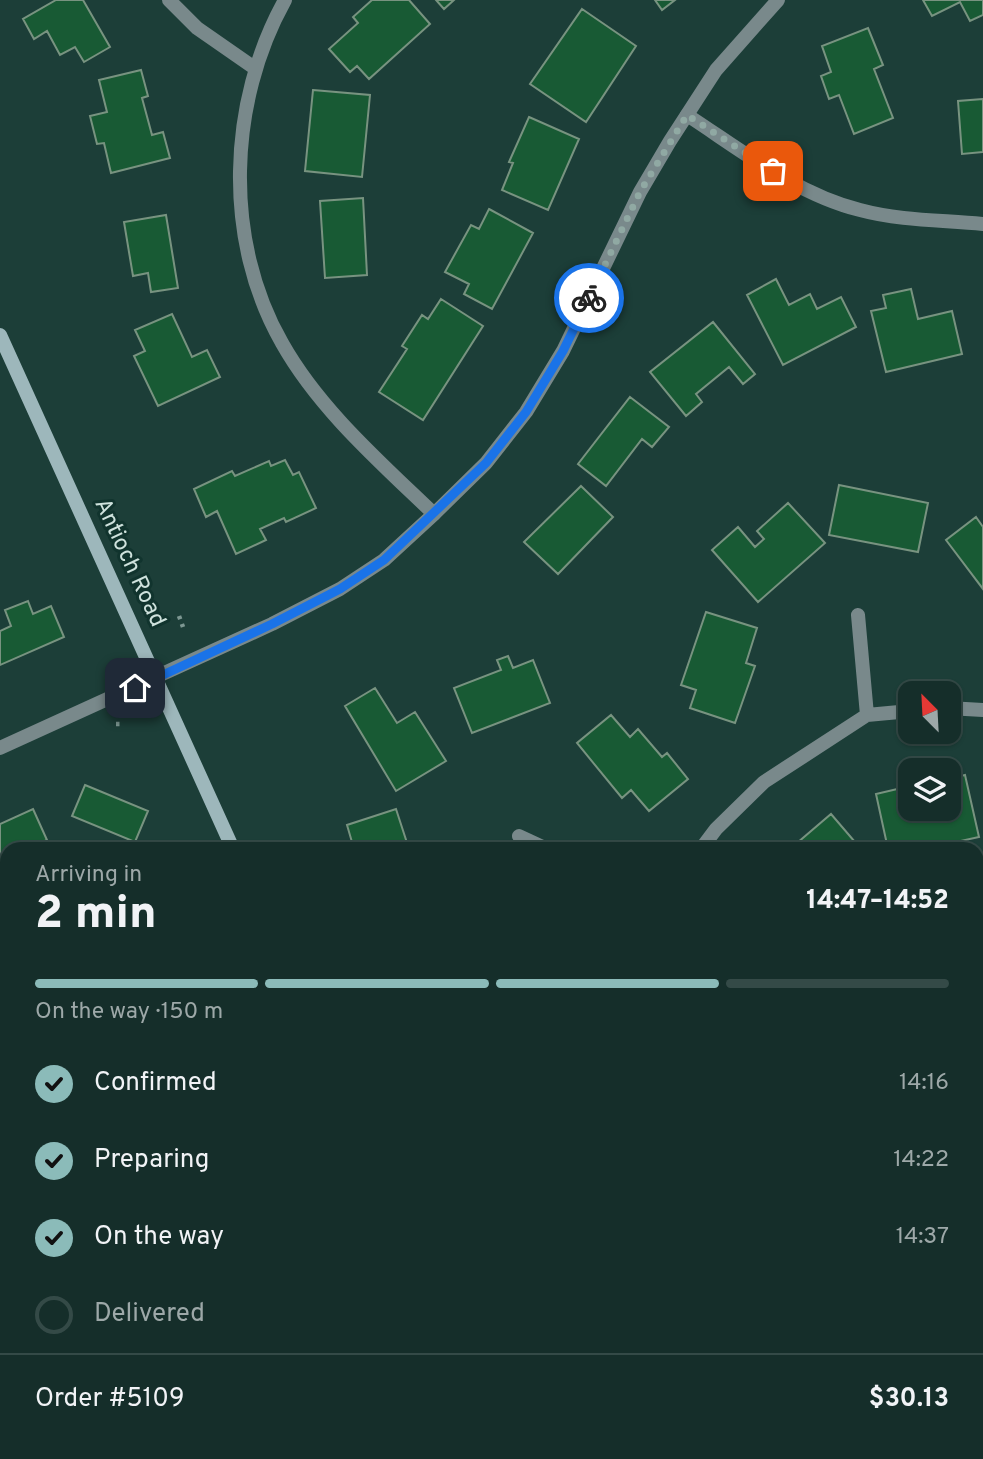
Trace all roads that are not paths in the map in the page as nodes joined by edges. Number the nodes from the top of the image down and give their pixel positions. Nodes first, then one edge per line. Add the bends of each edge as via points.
1 (169, 0) edge
2 (285, 0) edge
3 (778, 0) edge
4 (256, 69) junction
5 (687, 115) junction
6 (983, 224) edge
7 (0, 335) edge
8 (434, 514) junction
9 (858, 615) dead end
10 (157, 678) junction
11 (961, 709) edge
12 (983, 710) edge
13 (898, 711) edge
14 (867, 715) junction
15 (0, 748) edge
16 (519, 836) dead end
17 (230, 842) edge
18 (532, 842) edge
19 (706, 842) edge

1 - 4 street via 197,28
2 - 4 street
3 - 5 street via 716,70
4 - 8 street via 243,120 239,184 245,240 259,293 281,342 313,390
5 - 6 street via 773,171 829,200 900,218
5 - 8 street via 640,192 563,351 526,412 486,463
7 - 10 main road, Antioch Road
8 - 10 street via 384,560 340,589
9 - 14 street
10 - 15 street
10 - 17 main road, Antioch Road
11 - 12 street
13 - 14 street
14 - 19 street via 764,782
16 - 18 street

